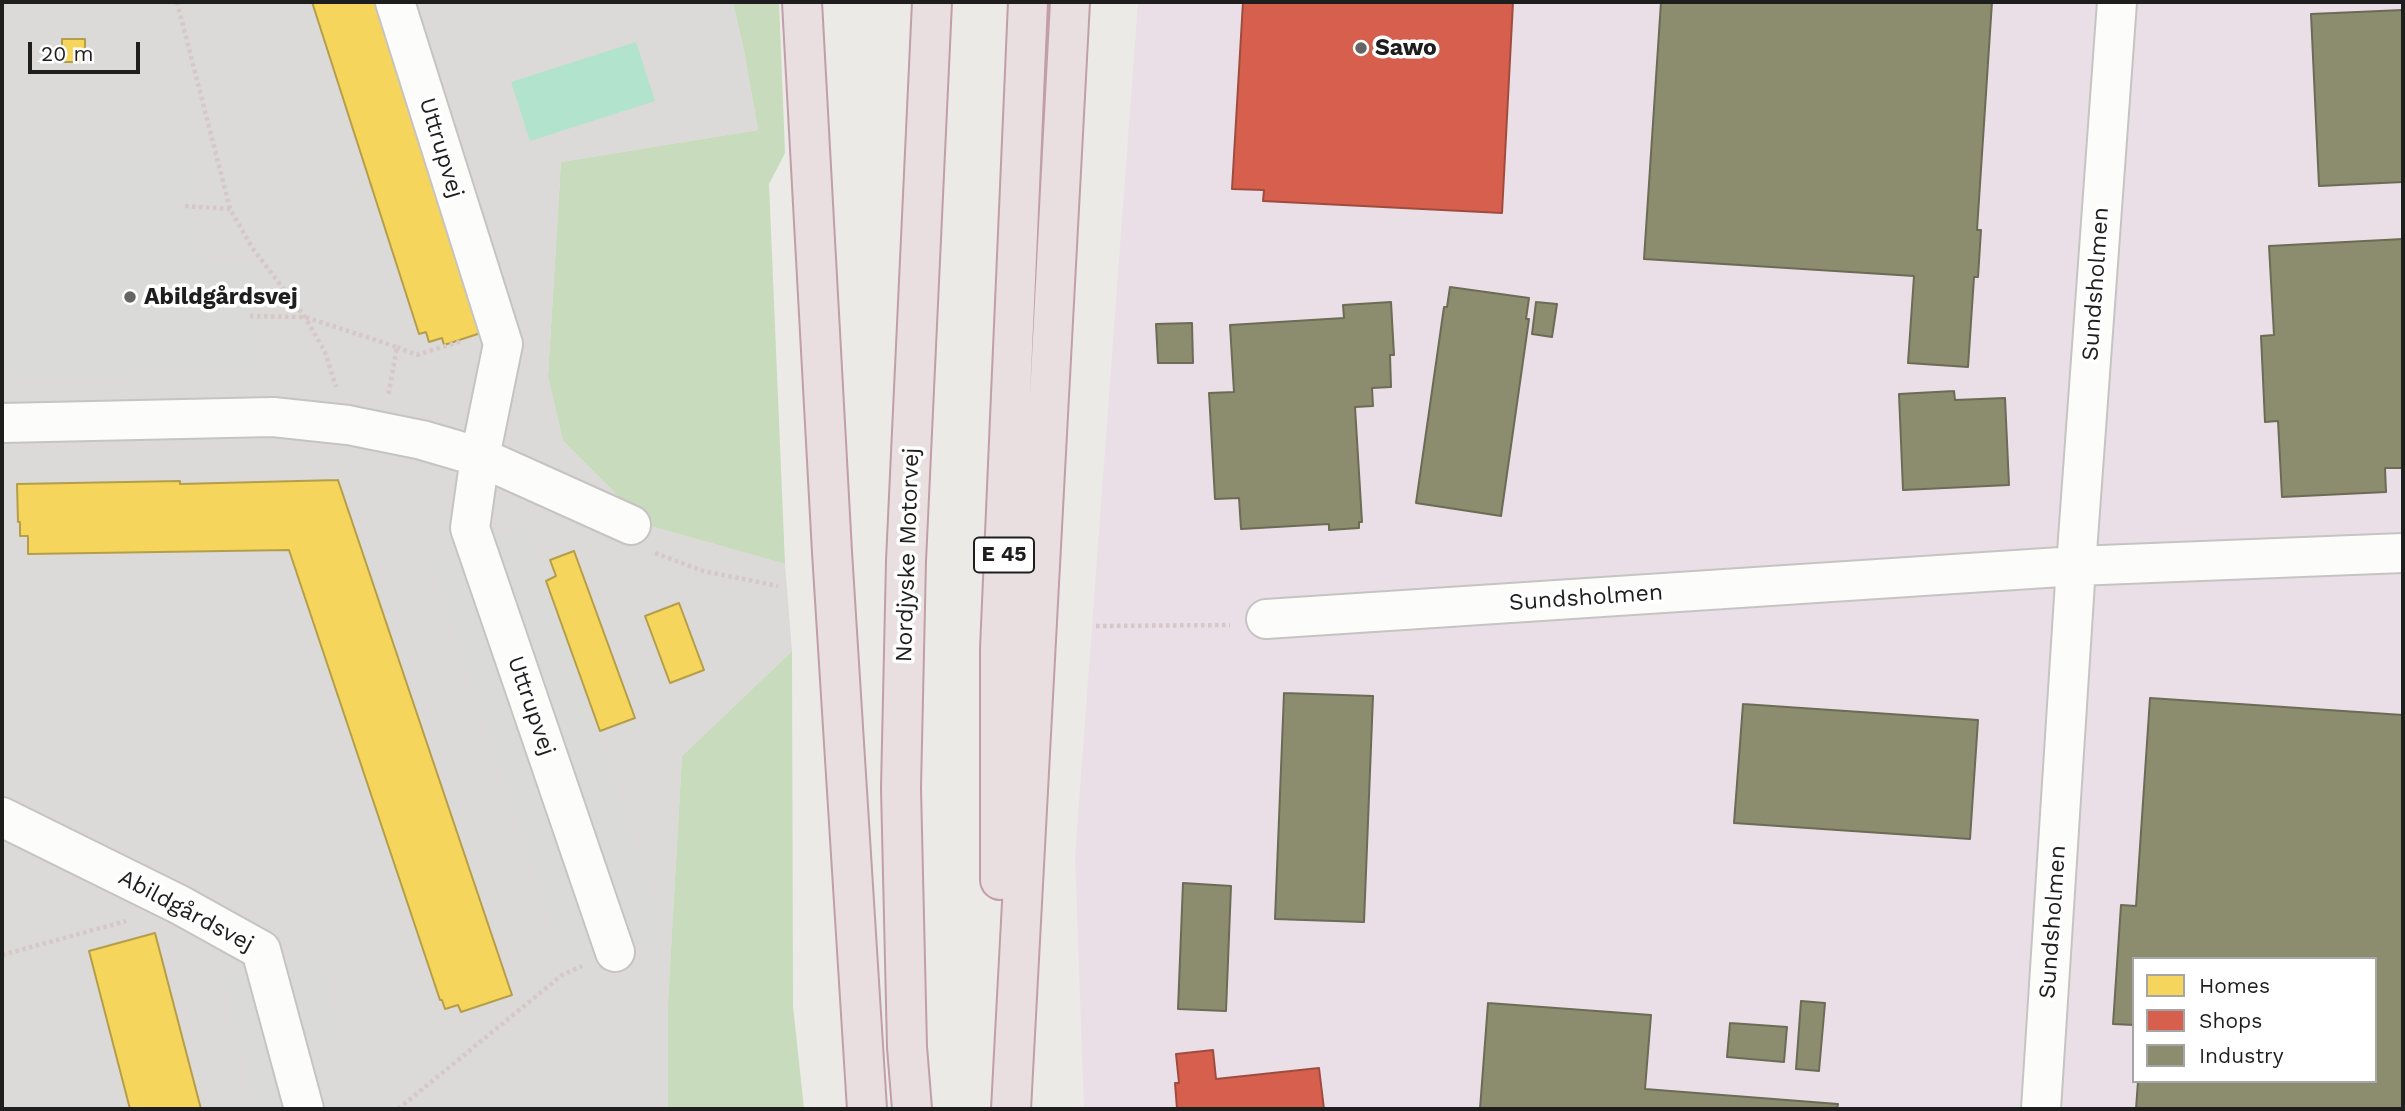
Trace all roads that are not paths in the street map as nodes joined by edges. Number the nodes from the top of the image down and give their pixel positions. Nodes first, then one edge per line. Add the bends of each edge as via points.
1 (395, 2) edge
2 (802, 2) edge
3 (932, 2) edge
4 (1028, 2) edge
5 (1070, 2) edge
6 (2117, 2) edge
7 (2, 423) edge
8 (480, 457) junction
9 (631, 525) road end
10 (2403, 553) edge
11 (2076, 566) junction
12 (1266, 619) road end
13 (2, 817) edge
14 (615, 952) road end
15 (304, 1109) edge
16 (867, 1109) edge
17 (912, 1109) edge
18 (1010, 1109) edge
19 (2041, 1109) edge

1 - 8 street, Uttrupvej via 503,344
2 - 16 highway
3 - 17 highway, Nordjyske Motorvej via 906,547 901,788
4 - 18 highway, E 45 via 1000,649 1000,899
5 - 18 highway
6 - 11 street, Sundsholmen
7 - 8 street via 273,417 382,432
8 - 9 street
8 - 14 street, Uttrupvej via 470,528
10 - 11 street, Sundsholmen
11 - 12 street, Sundsholmen
11 - 19 street, Sundsholmen
13 - 15 street, Abildgårdsvej via 261,950

